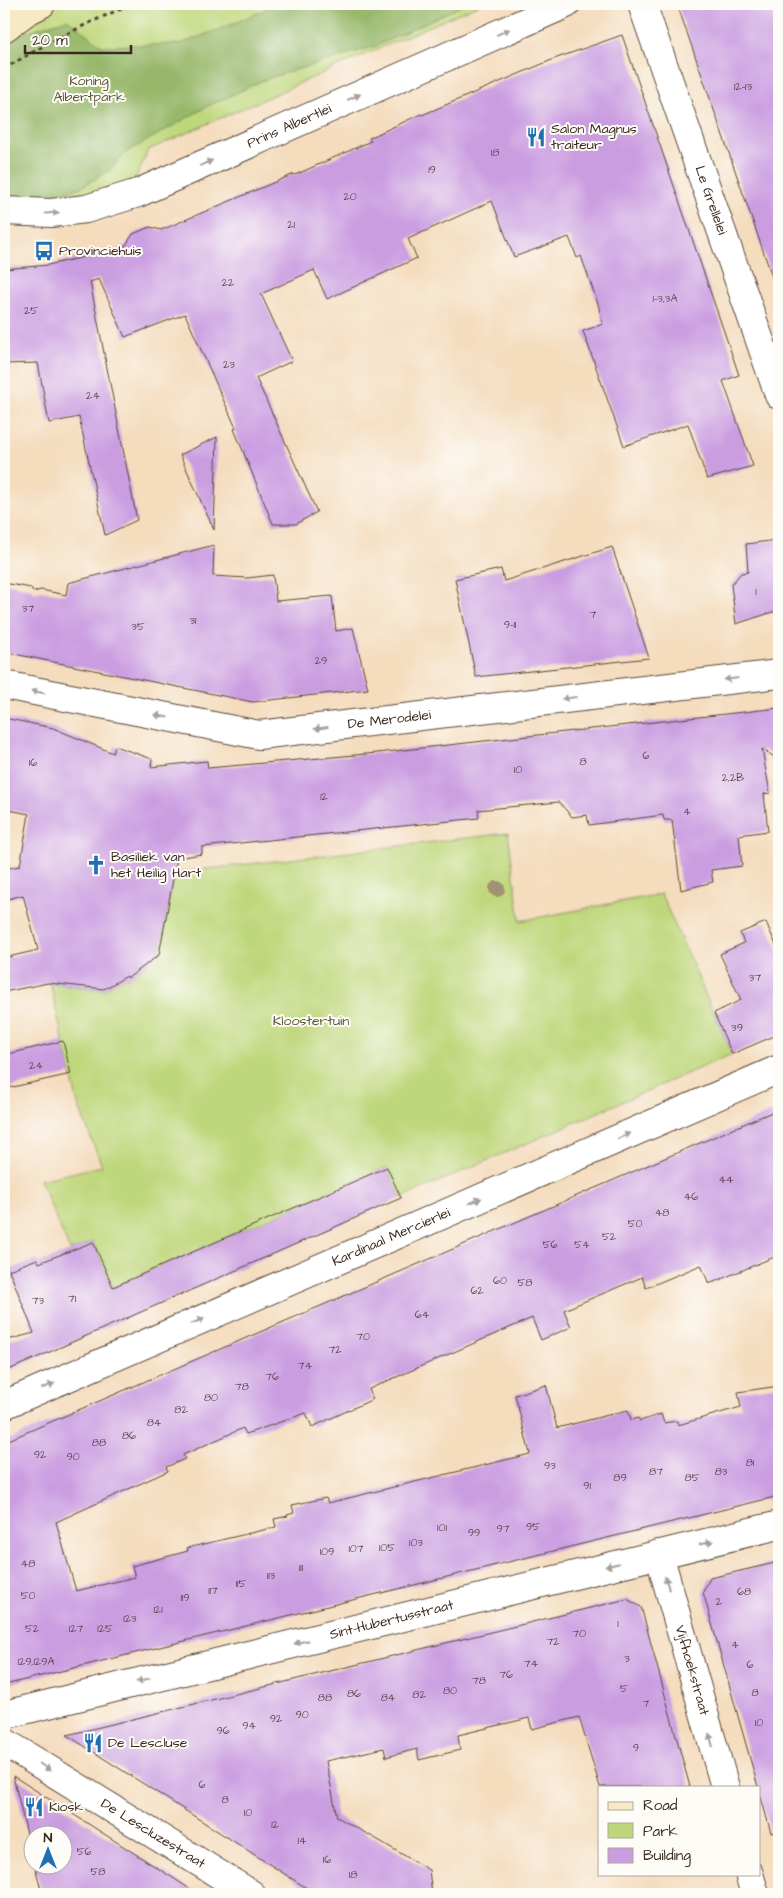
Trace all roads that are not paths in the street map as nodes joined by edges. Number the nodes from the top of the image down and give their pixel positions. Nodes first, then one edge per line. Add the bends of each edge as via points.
1 (41, 4) edge
2 (566, 4) edge
3 (642, 4) edge
4 (4, 28) edge
5 (4, 211) edge
6 (774, 363) edge
7 (779, 395) edge
8 (779, 674) edge
9 (4, 685) edge
10 (779, 1069) edge
11 (4, 1405) edge
12 (779, 1525) edge
13 (659, 1554) junction
14 (4, 1715) edge
15 (4, 1742) edge
16 (724, 1786) edge
17 (750, 1876) edge
18 (251, 1894) edge
19 (755, 1894) edge

1 - 4 main road
5 -> 2 street, Prins Albertlei via 51,213 86,209 138,193
3 - 6 street, Le Grellelei
6 - 7 street, Le Grellelei
8 -> 9 street, De Merodelei via 260,735
11 -> 10 street, Kardinaal Mercierlei
13 -> 12 street, Sint-Hubertusstraat
13 -> 14 street, Sint-Hubertusstraat
16 -> 13 street, Vijfhoekstraat
15 -> 18 street, De Lescluzestraat
17 - 19 street

